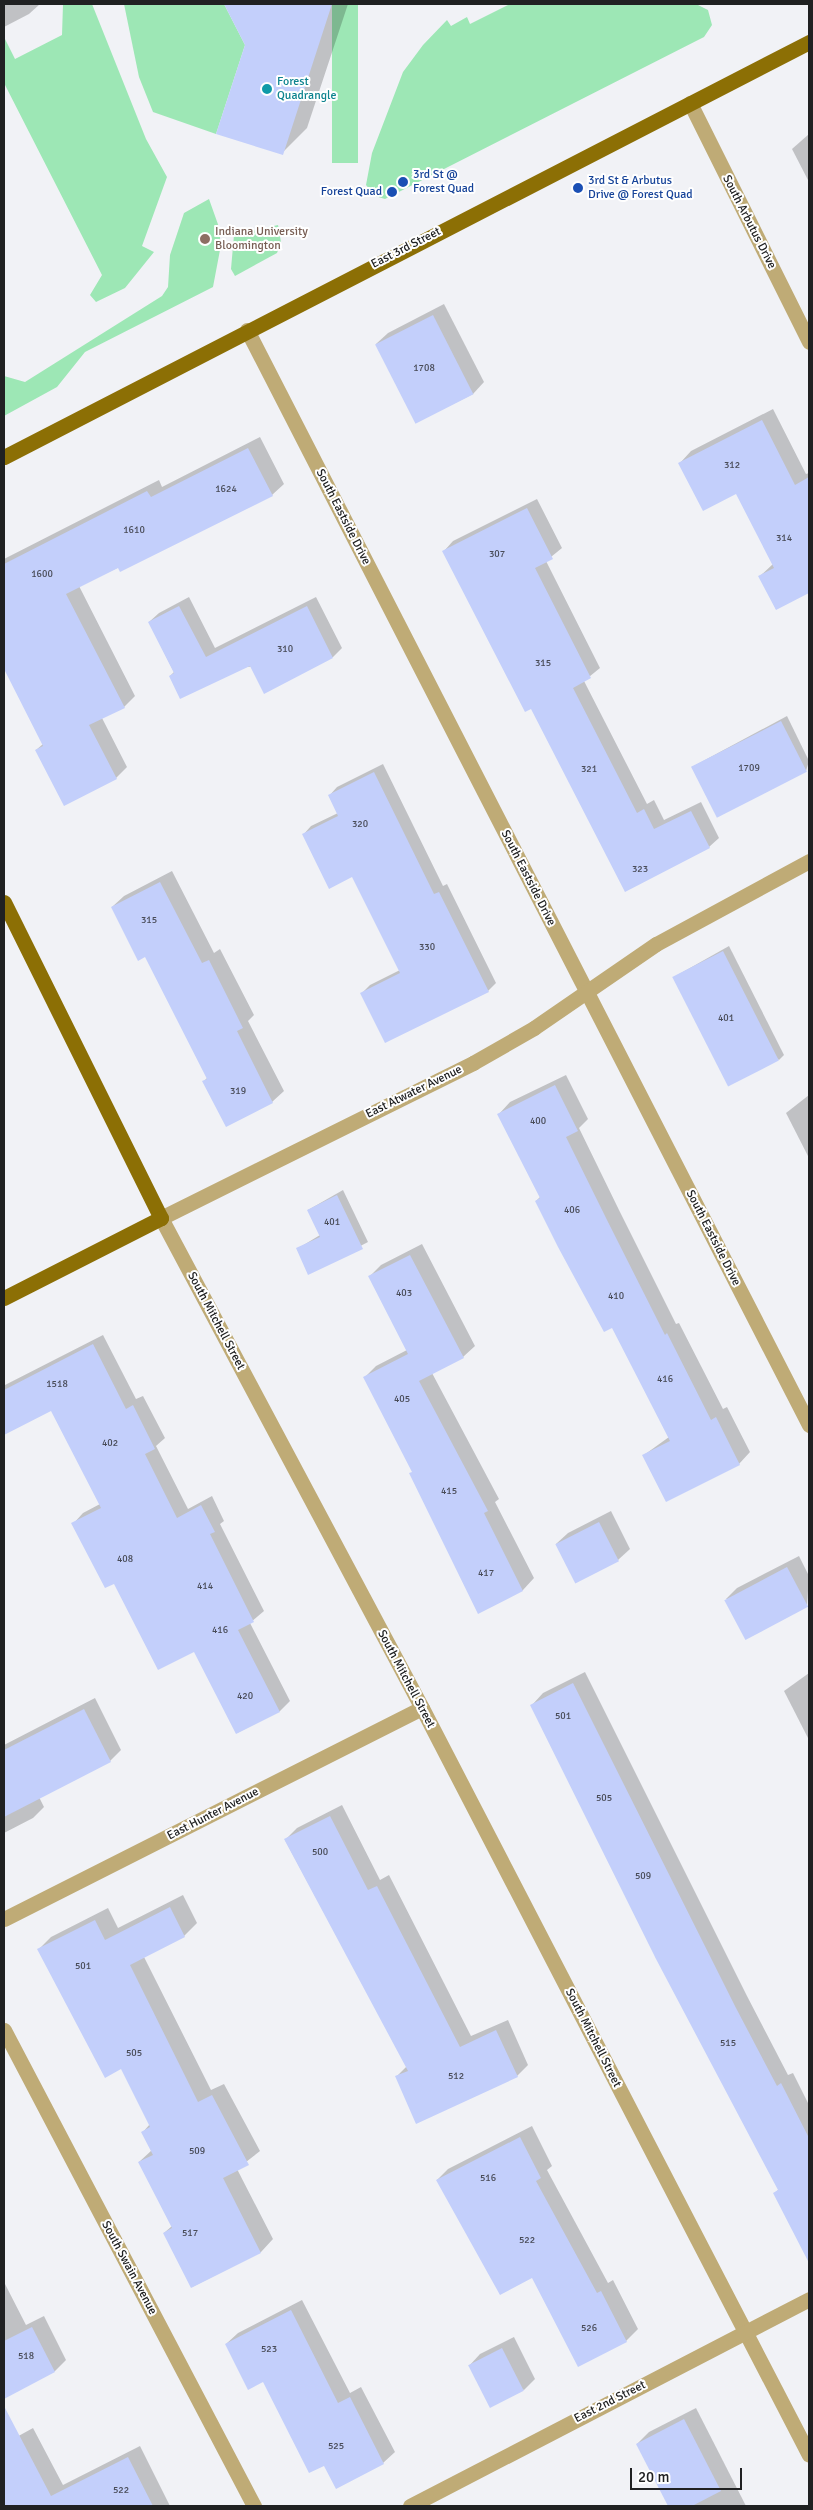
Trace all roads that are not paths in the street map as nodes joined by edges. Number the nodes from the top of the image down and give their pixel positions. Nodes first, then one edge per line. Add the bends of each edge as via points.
1 (809, 42) edge
2 (690, 103) junction
3 (247, 330) junction
4 (809, 342) edge
5 (4, 456) edge
6 (809, 861) edge
7 (4, 902) edge
8 (587, 993) junction
9 (161, 1218) junction
10 (4, 1298) edge
11 (809, 1425) edge
12 (422, 1708) junction
13 (4, 1919) edge
14 (4, 2030) edge
15 (809, 2299) edge
16 (745, 2332) junction
17 (809, 2455) edge
18 (254, 2506) edge
19 (410, 2506) edge

1 - 2 main road, East 3rd Street
2 - 3 main road, East 3rd Street
2 - 4 street, South Arbutus Drive
3 - 5 main road, East 3rd Street
3 - 8 street, South Eastside Drive
6 - 8 street, East Atwater Avenue via 656,944
7 - 9 main road, South Mitchell Street
8 - 9 street, East Atwater Avenue via 473,1063
8 - 11 street, South Eastside Drive
9 - 10 main road, East Atwater Avenue
9 - 12 street, South Mitchell Street
12 - 13 street, East Hunter Avenue
12 - 16 street, South Mitchell Street
14 - 18 street, South Swain Avenue
15 - 16 street, East 2nd Street
16 - 17 street, South Mitchell Street
16 - 19 street, East 2nd Street

